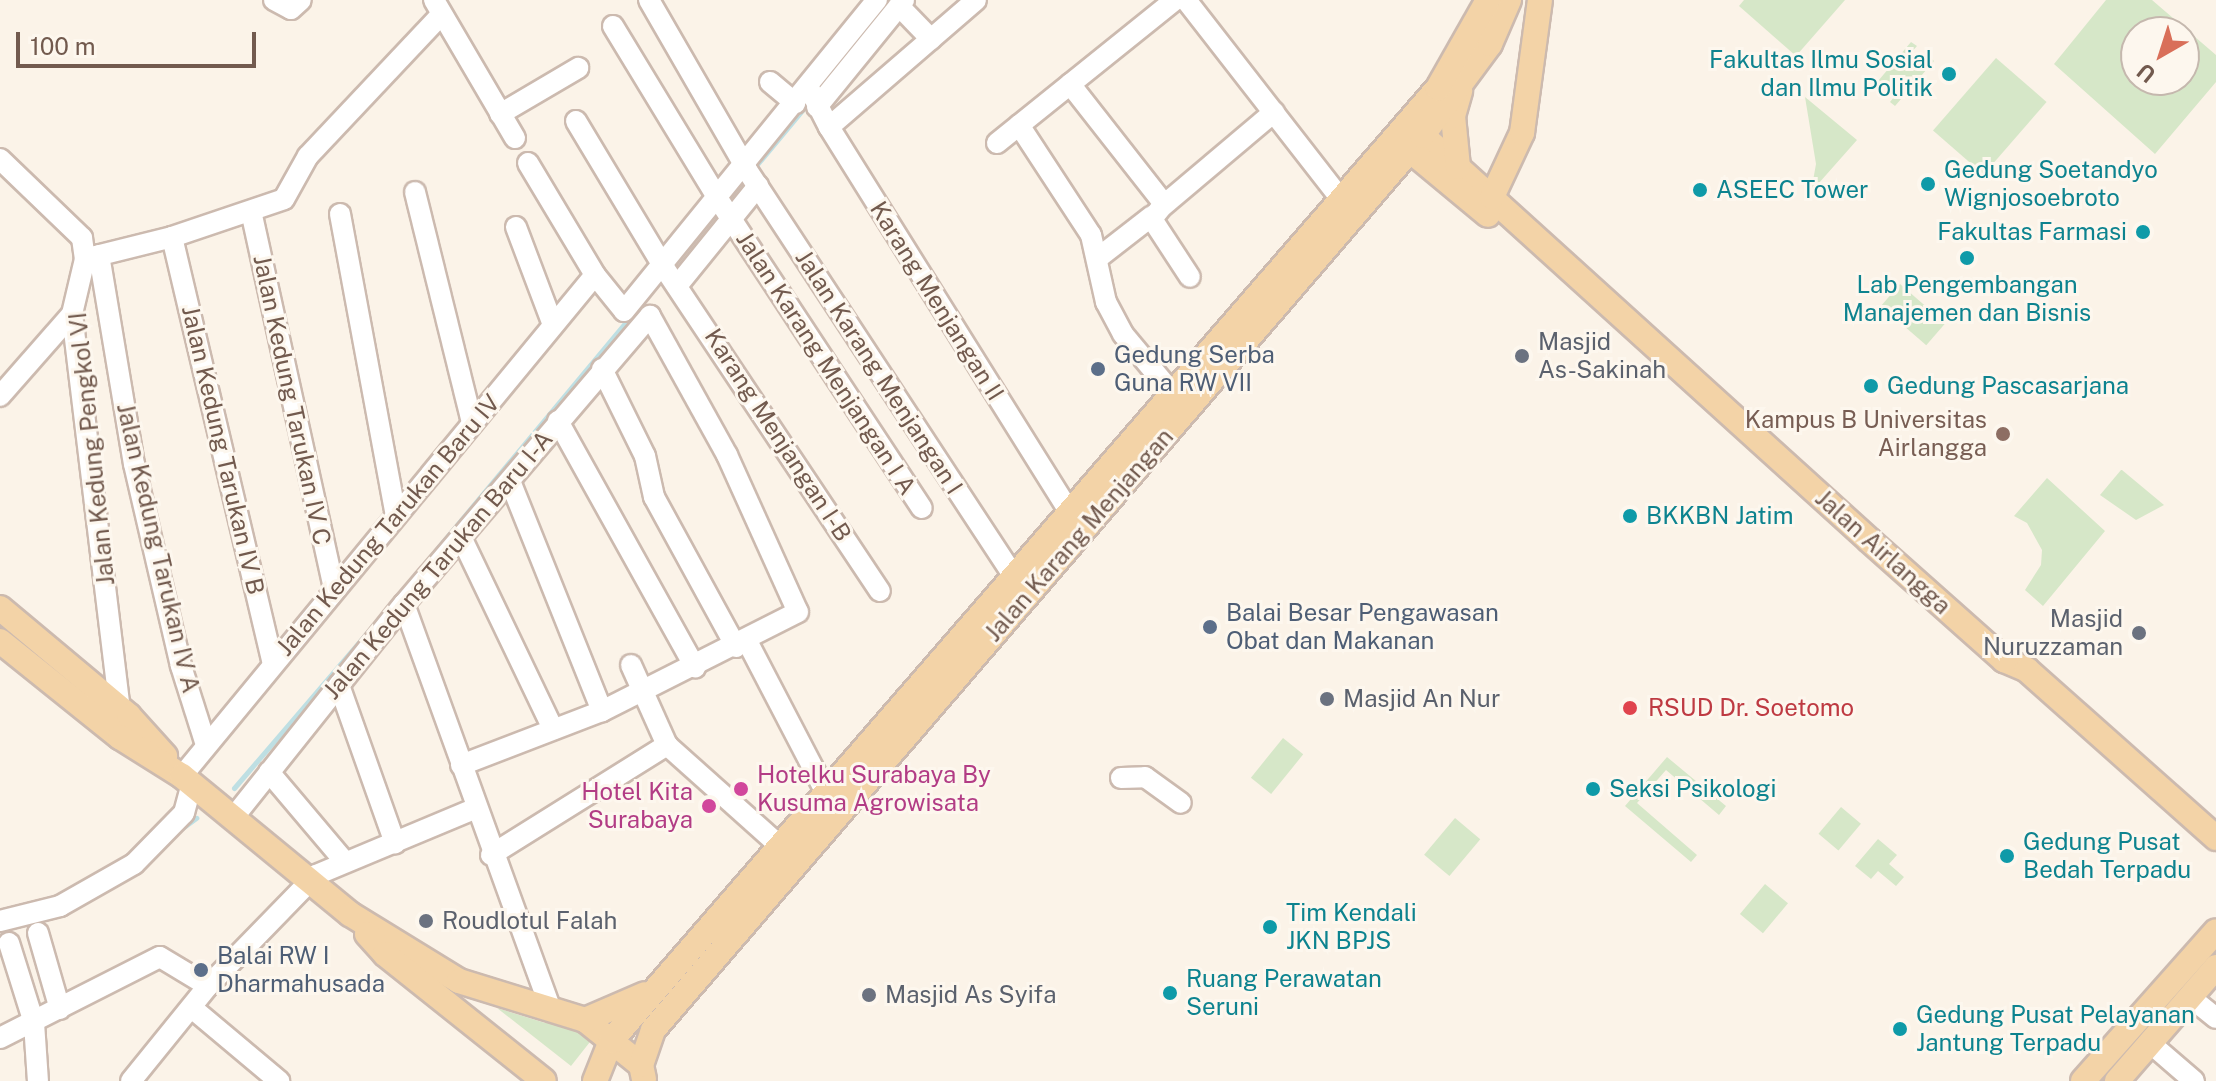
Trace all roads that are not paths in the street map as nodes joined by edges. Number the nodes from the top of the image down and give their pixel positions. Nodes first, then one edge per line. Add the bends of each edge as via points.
1 (274, 0) edge
2 (301, 0) edge
3 (649, 0) edge
4 (877, 0) edge
5 (976, 0) edge
6 (1175, 0) edge
7 (1186, 0) edge
8 (1488, 0) edge
9 (1509, 0) edge
10 (1540, 0) edge
11 (901, 3) edge
12 (438, 4) edge
13 (613, 26) dead end
14 (931, 39) junction
15 (578, 68) dead end
16 (770, 82) dead end
17 (1070, 84) junction
18 (1462, 85) junction
19 (809, 98) junction
20 (1274, 112) junction
21 (500, 114) junction
22 (576, 121) dead end
23 (1019, 125) junction
24 (829, 127) junction
25 (1408, 136) junction
26 (515, 138) dead end
27 (997, 143) dead end
28 (528, 163) dead end
29 (1458, 167) junction
30 (4, 171) edge
31 (752, 177) junction
32 (415, 192) dead end
33 (1492, 197) junction
34 (1341, 199) junction
35 (725, 208) junction
36 (251, 211) junction
37 (1158, 211) junction
38 (340, 214) dead end
39 (516, 227) dead end
40 (172, 237) junction
41 (1546, 253) junction
42 (92, 257) junction
43 (1098, 258) junction
44 (595, 275) junction
45 (669, 275) junction
46 (1190, 277) dead end
47 (72, 314) junction
48 (635, 318) junction
49 (553, 325) junction
50 (602, 369) junction
51 (1174, 395) junction
52 (0, 396) edge
53 (558, 421) junction
54 (472, 423) junction
55 (1117, 476) junction
56 (510, 481) junction
57 (922, 508) dead end
58 (1069, 511) junction
59 (396, 516) junction
60 (462, 539) junction
61 (1014, 576) junction
62 (334, 589) junction
63 (880, 591) dead end
64 (404, 604) junction
65 (0, 608) edge
66 (0, 641) edge
67 (741, 644) junction
68 (2004, 660) junction
69 (273, 664) junction
70 (631, 665) dead end
71 (695, 667) junction
72 (339, 685) junction
73 (640, 693) junction
74 (120, 708) junction
75 (602, 711) junction
76 (553, 729) junction
77 (206, 745) junction
78 (667, 745) junction
79 (461, 765) junction
80 (269, 772) junction
81 (1121, 778) dead end
82 (187, 780) junction
83 (826, 793) junction
84 (1181, 803) dead end
85 (474, 809) junction
86 (233, 818) junction
87 (2216, 838) edge
88 (395, 843) junction
89 (780, 846) junction
90 (491, 855) junction
91 (2216, 858) edge
92 (345, 862) junction
93 (309, 881) junction
94 (350, 914) junction
95 (0, 921) edge
96 (2216, 931) edge
97 (38, 933) dead end
98 (9, 943) dead end
99 (2216, 967) edge
100 (208, 986) junction
101 (658, 986) junction
102 (2190, 997) junction
103 (192, 1008) junction
104 (60, 1009) junction
105 (551, 1010) junction
106 (2216, 1018) edge
107 (585, 1020) junction
108 (34, 1023) junction
109 (0, 1038) edge
110 (611, 1041) junction
111 (2150, 1043) junction
112 (643, 1073) edge
113 (528, 1076) edge
114 (38, 1081) edge
115 (131, 1081) edge
116 (279, 1081) edge
117 (595, 1081) edge
118 (2083, 1081) edge
119 (2117, 1081) edge
120 (2194, 1081) edge

1 - 2 street via 291,9
3 - 31 street, Jalan Karang Menjangan I
4 - 19 street
5 - 14 street
6 - 17 street
7 - 20 street
8 - 25 main road, Jalan Karang Menjangan via 1468,42
9 - 18 main road, Jalan Karang Menjangan via 1490,44
10 - 33 main road via 1522,133
11 - 14 street
11 - 19 street
12 - 21 street
12 - 36 street via 308,156 289,195
13 - 35 street, Jalan Karang Menjangan I A
14 - 24 street
15 - 21 street
16 - 19 street, Karang Menjangan II
17 - 23 street
17 - 37 street
18 - 25 main road, Jalan Karang Menjangan
18 - 29 main road via 1453,116
19 - 24 street, Karang Menjangan II
19 - 31 street, Jalan Kedung Tarukan Baru I-A
20 - 34 street
20 - 37 street
21 - 26 street
22 - 45 street, Karang Menjangan I-B
23 - 27 street
23 - 43 street via 1086,226
24 - 58 street, Karang Menjangan II
25 - 29 main road, Jalan Airlangga
25 - 34 main road, Jalan Karang Menjangan
25 - 41 main road, Jalan Airlangga via 1529,250
25 - 55 main road, Jalan Karang Menjangan
28 - 44 street
29 - 33 main road, Jalan Airlangga
30 - 42 street, Jalan Kedung Tarukan IV A via 79,233
31 - 35 street, Jalan Kedung Tarukan Baru I-A
31 - 61 street, Jalan Karang Menjangan I
32 - 54 street
33 - 41 main road, Jalan Airlangga via 1539,239
34 - 51 main road, Jalan Karang Menjangan
35 - 45 street, Jalan Kedung Tarukan Baru I-A
35 - 57 street, Jalan Karang Menjangan I A
36 - 40 street
36 - 62 street, Jalan Kedung Tarukan IV C
37 - 43 street
37 - 46 street
38 - 59 street
39 - 49 street
40 - 42 street
40 - 69 street, Jalan Kedung Tarukan IV B
41 - 68 main road, Jalan Airlangga
42 - 47 street, Jalan Kedung Pengkol VI
42 - 77 street, Jalan Kedung Tarukan IV A via 181,666
43 - 51 street via 1106,302 1123,334
44 - 48 street
44 - 49 street, Jalan Kedung Tarukan Baru IV
45 - 48 street, Jalan Kedung Tarukan Baru I-A
45 - 63 street, Karang Menjangan I-B
47 - 52 street
47 - 74 street, Jalan Kedung Pengkol VI
48 - 50 street, Jalan Kedung Tarukan Baru I-A
48 - 67 street via 727,455 798,607 789,621
49 - 54 street, Jalan Kedung Tarukan Baru IV
50 - 53 street, Jalan Kedung Tarukan Baru I-A
50 - 67 street via 645,456 654,497
51 - 55 main road, Jalan Karang Menjangan
53 - 56 street, Jalan Kedung Tarukan Baru I-A
53 - 71 street
54 - 59 street, Jalan Kedung Tarukan Baru IV
55 - 58 main road, Jalan Karang Menjangan
55 - 112 main road, Jalan Karang Menjangan via 653,1030
56 - 60 street, Jalan Kedung Tarukan Baru I-A
56 - 75 street
58 - 61 main road, Jalan Karang Menjangan
59 - 62 street, Jalan Kedung Tarukan Baru IV
60 - 64 street, Jalan Kedung Tarukan Baru I-A
60 - 76 street
61 - 83 main road, Jalan Karang Menjangan
62 - 69 street, Jalan Kedung Tarukan Baru IV
64 - 72 street, Jalan Kedung Tarukan Baru I-A
64 - 79 street
65 - 74 main road
66 - 82 main road via 120,737
67 - 71 street
67 - 83 street
68 - 87 main road, Jalan Airlangga via 2027,670
68 - 91 main road, Jalan Airlangga via 2018,681
69 - 77 street, Jalan Kedung Tarukan Baru IV
70 - 73 street
71 - 73 street
72 - 80 street, Jalan Kedung Tarukan Baru I-A
72 - 88 street
73 - 75 street
73 - 78 street
74 - 82 main road
75 - 76 street
76 - 79 street
77 - 82 street, Jalan Kedung Tarukan Baru IV
78 - 89 street
78 - 90 street
79 - 85 street
80 - 86 street, Jalan Kedung Tarukan Baru I-A
80 - 92 street
81 - 84 street via 1145,777
82 - 86 main road
82 - 95 street, Jalan Kedung Tarukan Baru IV via 184,813 134,864 60,906
83 - 89 main road, Jalan Karang Menjangan
85 - 88 street
85 - 90 street
86 - 93 main road
88 - 92 street
89 - 101 main road, Jalan Karang Menjangan
90 - 105 street
92 - 93 street
93 - 94 main road
93 - 100 street
94 - 105 main road via 459,981
94 - 113 main road via 385,954
96 - 118 main road
97 - 104 street
98 - 108 street
99 - 102 main road
100 - 103 street
100 - 104 street via 160,957
101 - 107 main road
101 - 110 main road, Jalan Karang Menjangan
102 - 106 street
102 - 111 main road
103 - 115 street
103 - 116 street
104 - 108 street
105 - 107 main road
107 - 110 main road
108 - 109 street
108 - 114 street
110 - 112 main road
110 - 117 main road, Jalan Karang Menjangan
111 - 119 main road
111 - 120 street

